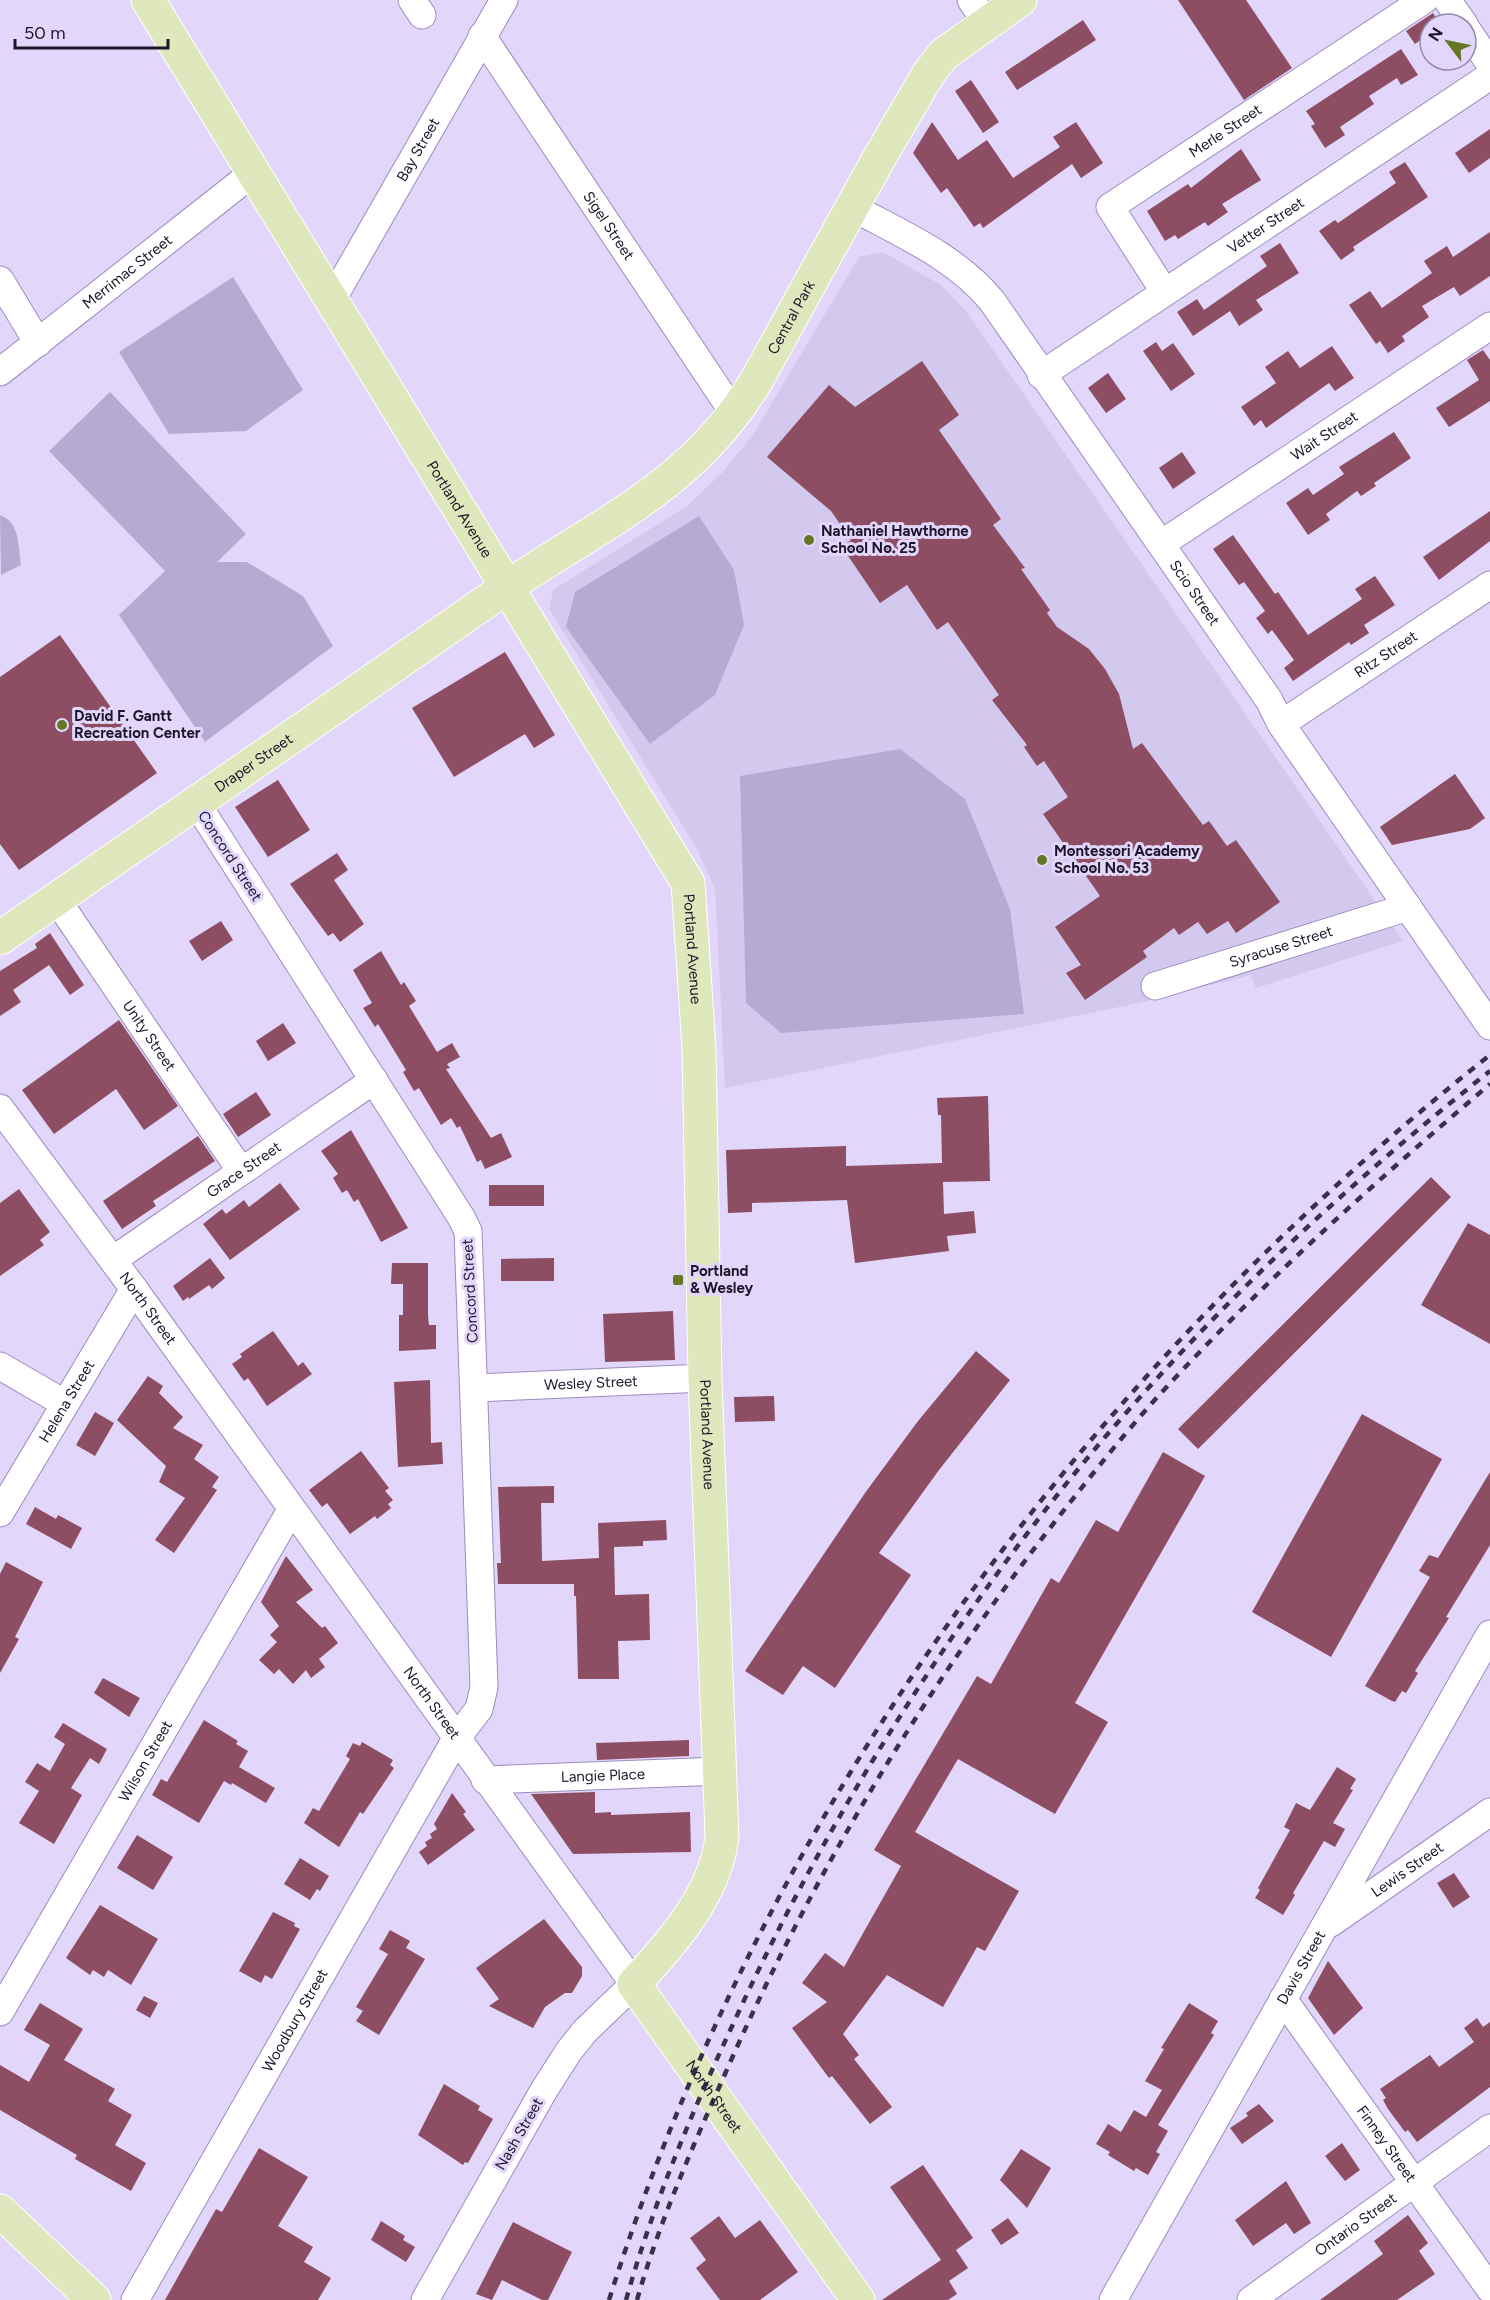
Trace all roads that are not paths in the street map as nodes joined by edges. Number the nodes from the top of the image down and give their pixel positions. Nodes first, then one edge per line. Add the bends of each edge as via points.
1 (148, 0) edge
2 (504, 0) edge
3 (1020, 0) edge
4 (1424, 0) edge
5 (978, 11) edge
6 (482, 36) junction
7 (1478, 44) edge
8 (1490, 64) edge
9 (1490, 76) edge
10 (254, 172) junction
11 (852, 207) junction
12 (0, 280) edge
13 (1164, 291) junction
14 (333, 298) junction
15 (1490, 326) edge
16 (38, 343) junction
17 (0, 372) edge
18 (1041, 375) junction
19 (735, 415) junction
20 (1161, 544) junction
21 (1490, 585) edge
22 (507, 587) junction
23 (1281, 724) junction
24 (197, 804) junction
25 (57, 900) junction
26 (1408, 908) junction
27 (0, 938) edge
28 (1155, 986) dead end
29 (1490, 1026) edge
30 (374, 1080) junction
31 (0, 1108) edge
32 (241, 1171) junction
33 (112, 1260) junction
34 (134, 1289) junction
35 (0, 1366) edge
36 (705, 1378) junction
37 (475, 1388) junction
38 (64, 1403) junction
39 (291, 1509) junction
40 (0, 1513) edge
41 (1490, 1634) edge
42 (456, 1739) junction
43 (721, 1771) junction
44 (485, 1780) junction
45 (1490, 1812) edge
46 (1325, 1927) junction
47 (634, 1984) junction
48 (1283, 1999) junction
49 (0, 2012) edge
50 (1490, 2128) edge
51 (1413, 2183) junction
52 (0, 2211) edge
53 (1490, 2289) edge
54 (94, 2300) edge
55 (135, 2300) edge
56 (425, 2300) edge
57 (858, 2300) edge
58 (1113, 2300) edge
59 (1251, 2300) edge

1 - 10 main road, Portland Avenue
2 - 6 street, Bay Street
3 - 5 main road, Central Park
4 - 13 street, Merle Street via 1110,207
5 - 11 main road, Central Park via 929,73
6 - 14 street, Bay Street
6 - 19 street, Sigel Street
7 - 8 street
9 - 13 street, Vetter Street
10 - 14 main road, Portland Avenue
10 - 16 street, Merrimac Street
11 - 18 street, Scio Street via 950,261 975,280
11 - 19 main road, Central Park
12 - 16 street
13 - 18 street, Vetter Street
14 - 22 main road, Portland Avenue
15 - 20 street, Wait Street
16 - 17 street, Merrimac Street
18 - 20 street, Scio Street
19 - 22 main road, Central Park via 670,480
20 - 23 street, Scio Street via 1269,700
21 - 23 street, Ritz Street
22 - 24 main road, Draper Street
22 - 36 main road, Portland Avenue via 688,883 699,1048
23 - 26 street, Scio Street
24 - 25 main road, Draper Street
24 - 30 street, Concord Street
25 - 27 main road, Draper Street
25 - 32 street, Unity Street
26 - 28 street, Syracuse Street
26 - 29 street, Scio Street
30 - 32 street, Grace Street
30 - 37 street, Concord Street via 468,1231
31 - 33 street, North Street
32 - 33 street, Grace Street
33 - 34 street, North Street
34 - 38 street, Helena Street
34 - 39 street, North Street
35 - 38 street
36 - 37 street, Wesley Street
36 - 43 main road, Portland Avenue
37 - 42 street, Concord Street via 484,1687 479,1709
38 - 40 street, Helena Street
39 - 42 street, North Street
39 - 49 street, Wilson Street
41 - 46 street, Davis Street
42 - 44 street, North Street
42 - 55 street, Woodbury Street
43 - 44 street, Langie Place
43 - 47 main road, Portland Avenue via 722,1837 718,1864 676,1938
44 - 47 street, North Street
45 - 46 street, Lewis Street
46 - 48 street, Davis Street
47 - 56 street, Nash Street via 570,2050
47 - 57 main road, North Street
48 - 51 street, Finney Street
48 - 58 street, Davis Street
50 - 51 street, Ontario Street
51 - 53 street, Finney Street
51 - 59 street, Ontario Street
52 - 54 main road

